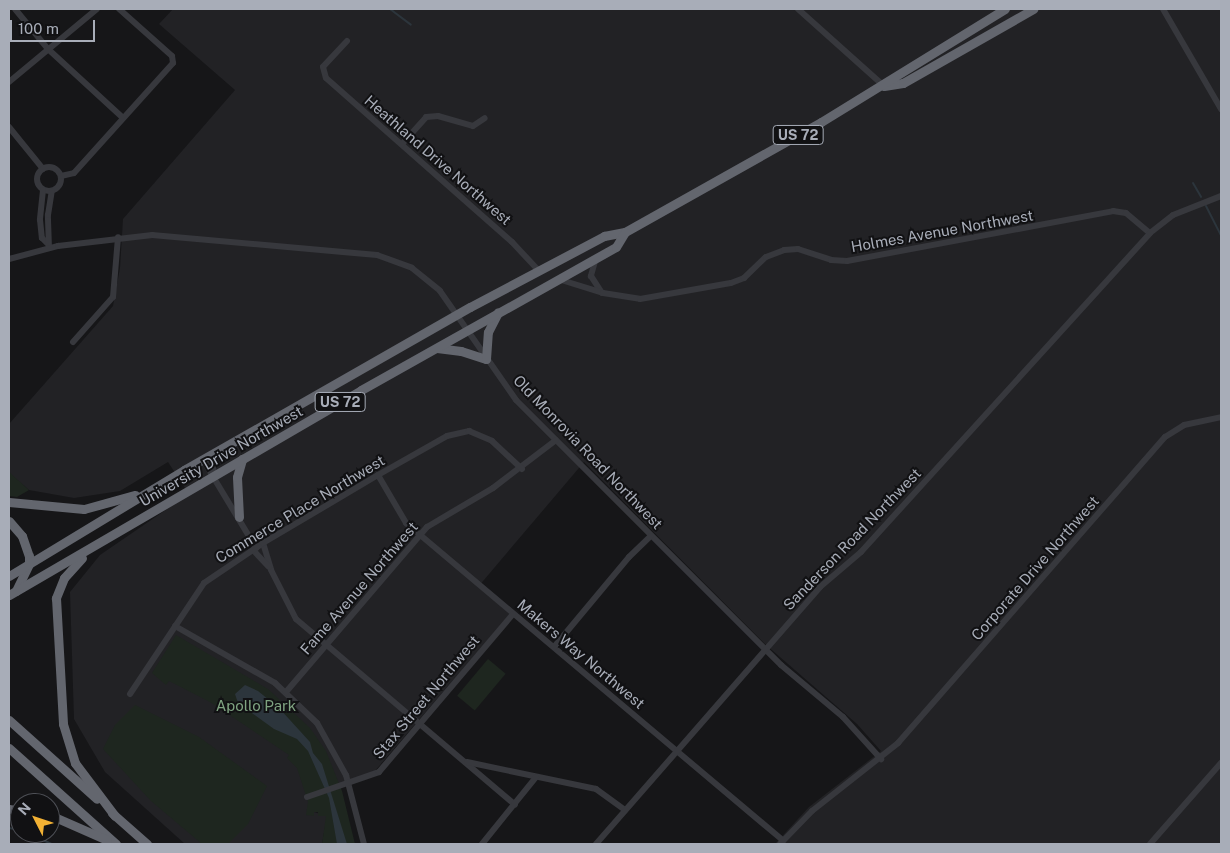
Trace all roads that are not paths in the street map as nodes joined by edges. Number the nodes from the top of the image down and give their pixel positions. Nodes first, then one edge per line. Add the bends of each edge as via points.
1 (15, 9) edge
2 (97, 9) edge
3 (119, 9) edge
4 (798, 9) edge
5 (1005, 9) edge
6 (1033, 9) edge
7 (1162, 9) edge
8 (348, 41) dead end
9 (48, 49) junction
10 (9, 82) edge
11 (884, 86) junction
12 (1221, 109) edge
13 (123, 118) junction
14 (485, 118) dead end
15 (9, 127) edge
16 (402, 144) junction
17 (43, 169) junction
18 (61, 176) junction
19 (42, 190) junction
20 (52, 191) junction
21 (1221, 196) edge
22 (625, 232) junction
23 (1150, 232) junction
24 (118, 238) junction
25 (49, 246) junction
26 (596, 258) junction
27 (9, 259) edge
28 (538, 270) junction
29 (558, 279) junction
30 (603, 293) junction
31 (499, 311) junction
32 (457, 314) junction
33 (467, 330) junction
34 (73, 342) dead end
35 (435, 348) junction
36 (486, 360) junction
37 (1221, 417) edge
38 (556, 440) junction
39 (207, 458) junction
40 (242, 459) junction
41 (522, 469) junction
42 (214, 475) junction
43 (378, 475) junction
44 (157, 487) junction
45 (9, 502) edge
46 (239, 517) junction
47 (9, 521) edge
48 (420, 534) junction
49 (651, 536) junction
50 (263, 544) junction
51 (255, 549) junction
52 (87, 551) junction
53 (29, 564) junction
54 (271, 570) junction
55 (9, 576) edge
56 (12, 593) edge
57 (513, 614) junction
58 (175, 626) junction
59 (327, 644) junction
60 (554, 647) junction
61 (766, 649) junction
62 (286, 692) junction
63 (130, 694) dead end
64 (9, 720) edge
65 (420, 723) junction
66 (9, 748) edge
67 (676, 751) junction
68 (881, 759) junction
69 (466, 762) junction
70 (1221, 763) edge
71 (536, 777) junction
72 (349, 784) junction
73 (307, 797) dead end
74 (515, 805) junction
75 (625, 810) junction
76 (116, 816) junction
77 (60, 820) edge
78 (782, 842) edge
79 (115, 844) edge
80 (147, 844) edge
81 (364, 844) edge
82 (482, 844) edge
83 (596, 844) edge
84 (1150, 844) edge

1 - 9 street
2 - 9 street
3 - 13 street via 172,56 172,63
4 - 11 street
5 - 11 highway, University Drive Northwest / US 72 via 898,72
6 - 11 highway, University Drive Northwest / US 72 via 903,83
7 - 12 street
8 - 16 street, Heathland Drive Northwest via 322,69 326,78
9 - 10 street
9 - 13 street
11 - 22 highway, University Drive Northwest / US 72
13 - 18 street via 74,173
14 - 16 street via 473,126 438,116 426,117
15 - 17 street
16 - 28 street, Heathland Drive Northwest via 512,242
17 - 18 street via 54,168
17 - 19 street via 37,177
18 - 20 street via 60,184
19 - 20 street
19 - 25 street via 42,238
20 - 25 street via 48,215
21 - 23 street via 1173,215
22 - 26 highway, University Drive Northwest / US 72 via 616,247
22 - 28 highway, University Drive Northwest / US 72 via 604,236
23 - 30 street, Holmes Avenue Northwest via 1131,215 1113,211 847,261 831,260 798,249 784,250 766,258 744,278 731,283 640,299
23 - 61 street, Sanderson Road Northwest via 861,552 820,587
24 - 25 street, Old Monrovia Road Northwest
24 - 32 street, Old Monrovia Road Northwest via 178,236 377,254 412,268 440,291
24 - 34 street via 113,297
25 - 27 street, Old Monrovia Road Northwest
26 - 29 highway, University Drive Northwest / US 72
26 - 30 street via 591,276
28 - 32 highway, University Drive Northwest / US 72
29 - 30 street, Holmes Avenue Northwest
29 - 31 highway, University Drive Northwest / US 72
31 - 33 highway, University Drive Northwest / US 72
31 - 36 highway via 488,332
32 - 33 street, Old Monrovia Road Northwest
32 - 39 highway, University Drive Northwest / US 72
33 - 35 highway, University Drive Northwest / US 72
33 - 36 street, Old Monrovia Road Northwest
35 - 36 highway via 461,351
35 - 40 highway, University Drive Northwest / US 72
36 - 38 street, Old Monrovia Road Northwest via 516,400
37 - 68 street, Corporate Drive Northwest via 1184,425 1165,437
38 - 41 street, Fame Avenue Northwest
38 - 49 street, Old Monrovia Road Northwest
39 - 42 street
39 - 44 highway, University Drive Northwest / US 72
40 - 42 highway, University Drive Northwest / US 72
40 - 46 highway via 237,477
41 - 43 street, Commerce Place Northwest via 492,441 469,430 447,436
41 - 48 street, Fame Avenue Northwest
42 - 46 street
42 - 52 highway, University Drive Northwest / US 72
43 - 48 street, Makers Way Northwest via 406,523
43 - 50 street, Commerce Place Northwest
44 - 45 highway via 116,503 84,509
44 - 53 highway, University Drive Northwest / US 72
46 - 51 street
47 - 53 highway via 27,546
48 - 57 street, Makers Way Northwest
48 - 59 street, Fame Avenue Northwest
49 - 60 street
49 - 61 street, Old Monrovia Road Northwest
50 - 51 street, Commerce Place Northwest
50 - 54 street
51 - 54 street
51 - 58 street, Commerce Place Northwest via 201,586
52 - 56 highway, University Drive Northwest / US 72
52 - 76 highway via 64,578 56,598 59,697 75,763
53 - 55 highway, University Drive Northwest / US 72
53 - 56 highway
54 - 59 street via 292,615
57 - 60 street, Makers Way Northwest
57 - 65 street, Stax Street Northwest
58 - 62 street
58 - 63 street, Commerce Place Northwest
59 - 62 street, Fame Avenue Northwest
59 - 65 street
60 - 67 street, Makers Way Northwest
61 - 67 street, Sanderson Road Northwest
61 - 68 street, Old Monrovia Road Northwest via 843,718
62 - 72 street via 325,734
64 - 76 highway
65 - 69 street
65 - 72 street, Stax Street Northwest via 379,772
66 - 79 highway
67 - 75 street, Sanderson Road Northwest
67 - 78 street, Makers Way Northwest
68 - 78 street, Corporate Drive Northwest via 819,805
69 - 71 street
69 - 74 street
70 - 84 street
71 - 74 street
71 - 75 street via 596,789
72 - 73 street, Stax Street Northwest
72 - 81 street
74 - 82 street
75 - 83 street, Sanderson Road Northwest
76 - 80 highway
77 - 79 highway

